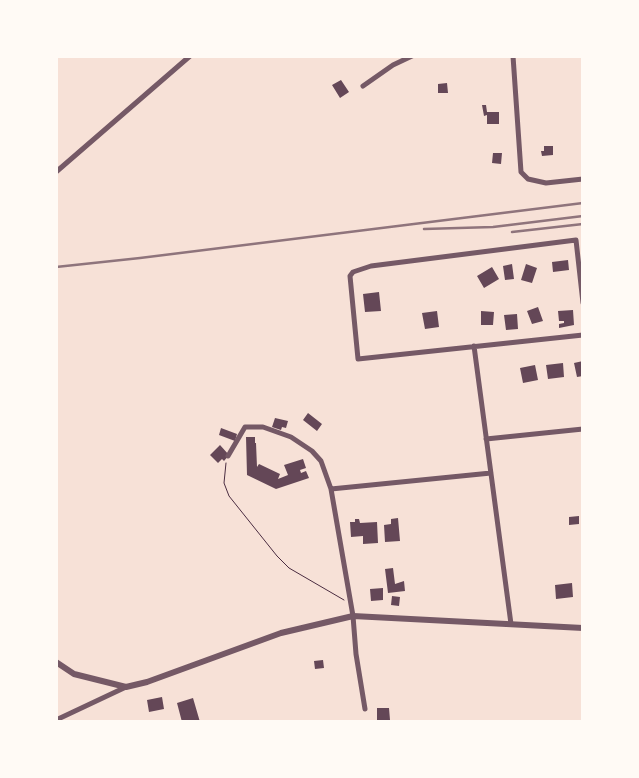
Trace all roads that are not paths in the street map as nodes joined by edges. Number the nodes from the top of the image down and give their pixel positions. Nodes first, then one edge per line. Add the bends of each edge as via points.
1 (190, 56) edge
2 (412, 56) edge
3 (513, 56) edge
4 (362, 86) dead end
5 (56, 172) edge
6 (583, 179) edge
7 (583, 303) edge
8 (583, 335) edge
9 (474, 346) junction
10 (583, 429) edge
11 (486, 439) junction
12 (228, 456) road end
13 (491, 473) junction
14 (332, 489) junction
15 (353, 616) junction
16 (511, 624) junction
17 (583, 628) edge
18 (56, 662) edge
19 (126, 687) junction
20 (365, 709) dead end
21 (56, 720) edge

1 - 5 street
2 - 4 street
3 - 6 street via 522,172 528,179 546,183
7 - 9 street via 576,240 371,266 350,276 358,359
8 - 9 street
9 - 11 street
10 - 11 street
11 - 13 street
12 - 14 street via 246,427 263,427 312,451 321,461
13 - 14 street
13 - 16 street
14 - 15 street
15 - 16 street
15 - 19 street via 281,632
15 - 20 street
16 - 17 street
18 - 19 street via 74,674
19 - 21 street

